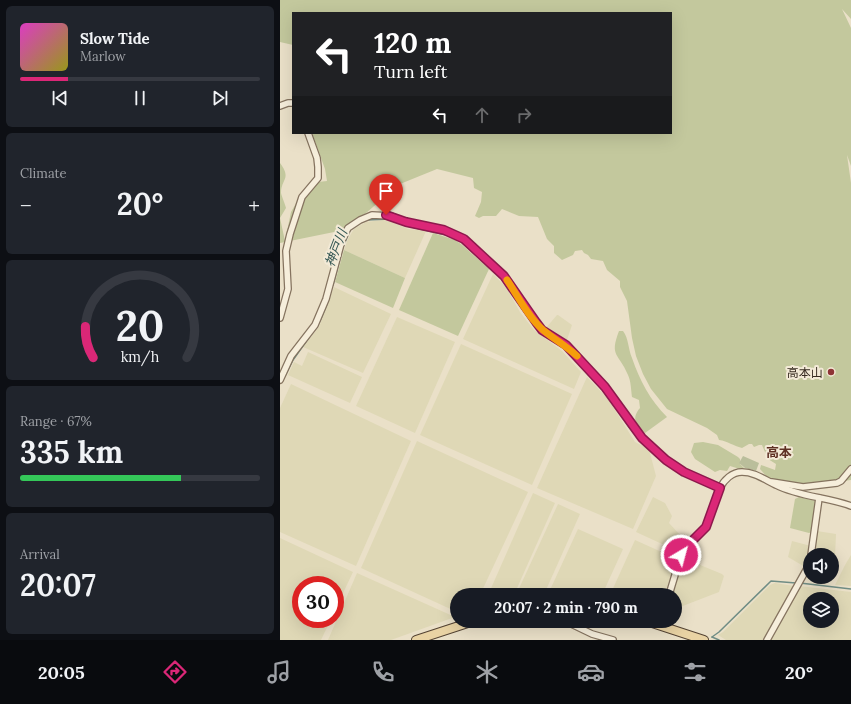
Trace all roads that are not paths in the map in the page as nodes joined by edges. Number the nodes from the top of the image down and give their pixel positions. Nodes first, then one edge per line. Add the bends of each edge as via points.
1 (292, 103) edge
2 (280, 106) edge
3 (308, 134) edge
4 (280, 318) edge
5 (280, 380) edge
6 (851, 469) edge
7 (848, 476) edge
8 (770, 482) junction
9 (720, 488) junction
10 (819, 498) junction
11 (851, 506) edge
12 (812, 548) edge
13 (803, 576) edge
14 (670, 588) edge
15 (453, 628) edge
16 (580, 628) edge
17 (673, 628) edge
18 (416, 640) edge
19 (613, 640) edge
20 (704, 640) edge
21 (767, 640) edge

1 - 2 street
3 - 4 street via 317,158 318,178 302,197 290,234 286,251 288,289
5 - 9 street via 291,356 317,320 348,228 372,215 391,216 444,230 464,239 504,276 542,330 566,345 605,387 642,438 684,472
6 - 7 street
7 - 8 street via 837,483 803,487
8 - 9 street via 756,475 740,472 727,479
8 - 10 street
9 - 14 street via 706,527 681,555
10 - 11 street
10 - 12 street
13 - 21 street
15 - 18 main road
16 - 19 street
17 - 20 main road

